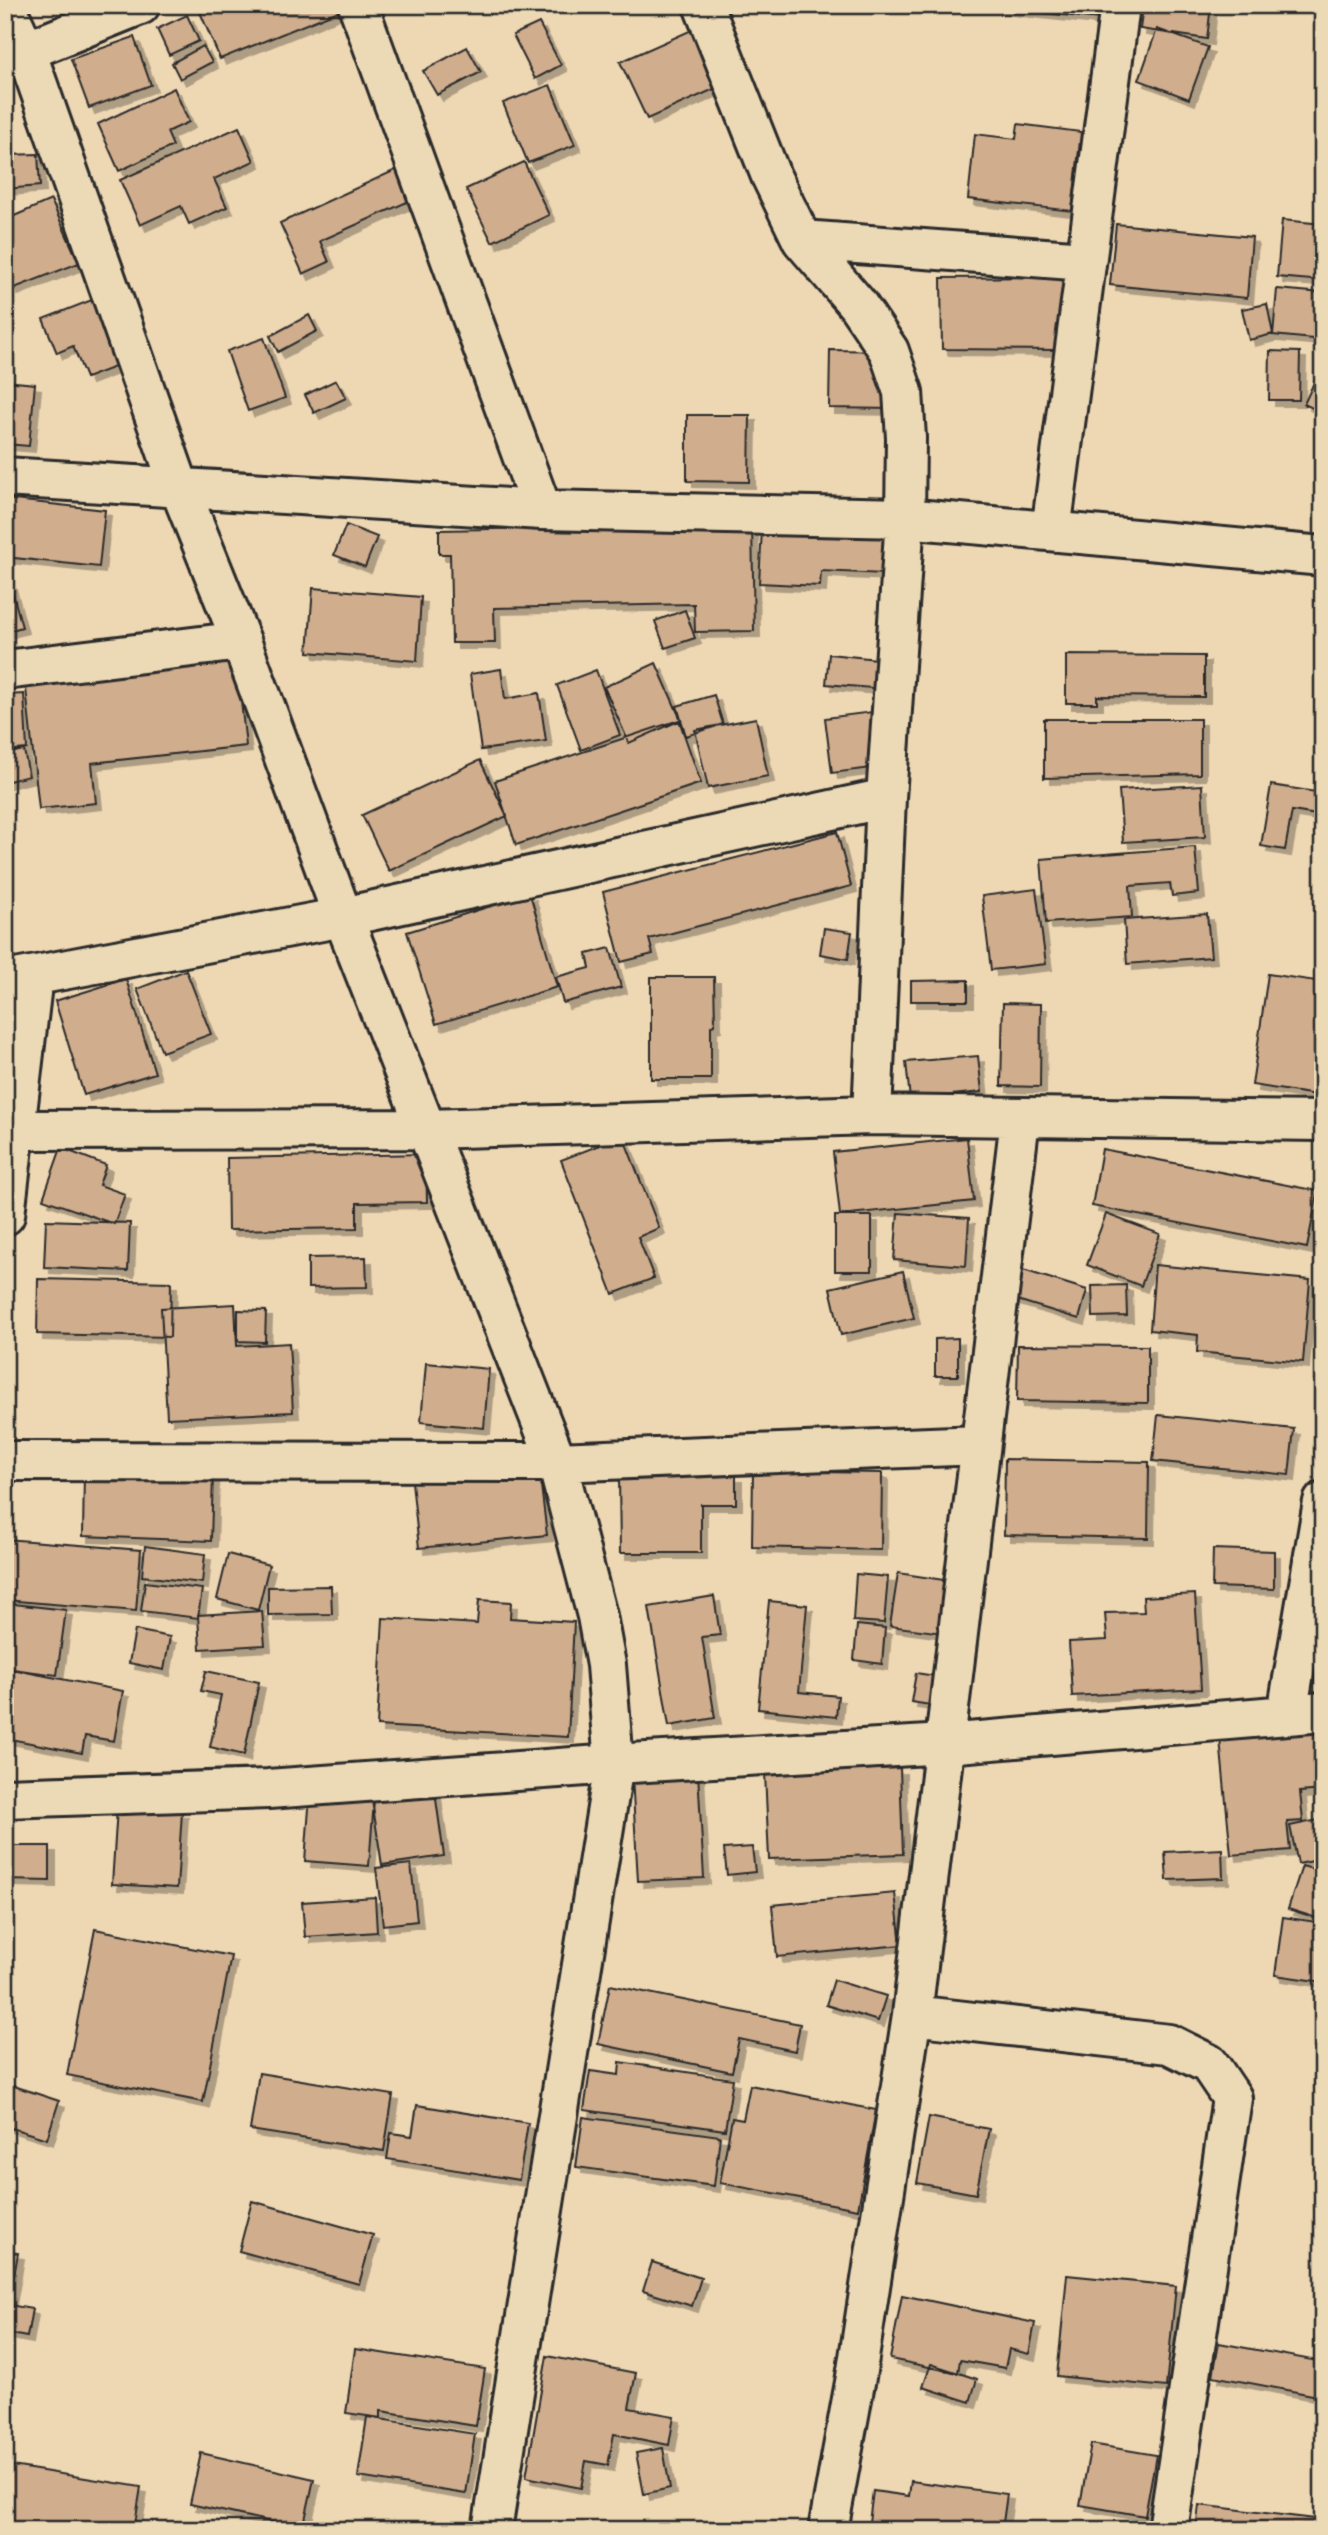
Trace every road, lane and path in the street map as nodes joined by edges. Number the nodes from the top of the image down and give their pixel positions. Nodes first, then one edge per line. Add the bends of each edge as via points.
1 (140, 5) edge
2 (358, 5) edge
3 (702, 5) edge
4 (1120, 5) edge
5 (6, 7) edge
6 (26, 51) junction
7 (802, 240) junction
8 (1086, 261) junction
9 (5, 477) edge
10 (180, 489) junction
11 (542, 510) junction
12 (905, 518) junction
13 (1051, 531) junction
14 (1323, 556) edge
15 (241, 641) junction
16 (5, 670) edge
17 (886, 798) junction
18 (342, 917) junction
19 (19, 978) edge
20 (872, 1115) junction
21 (1020, 1119) junction
22 (1323, 1121) edge
23 (427, 1129) junction
24 (15, 1130) junction
25 (5, 1215) edge
26 (980, 1445) junction
27 (5, 1461) edge
28 (557, 1462) junction
29 (1323, 1502) edge
30 (1305, 1713) edge
31 (945, 1744) junction
32 (614, 1764) junction
33 (5, 1798) edge
34 (912, 2014) junction
35 (492, 2530) edge
36 (828, 2530) edge
37 (1168, 2530) edge

1 - 6 street
2 - 11 street
3 - 7 street
4 - 8 street
5 - 6 street
6 - 10 street
7 - 8 street
7 - 12 street via 858,304 889,351 903,392
8 - 13 street
9 - 10 street
10 - 11 street
10 - 15 street
11 - 12 street
12 - 13 street
12 - 17 street
13 - 14 street
15 - 16 street
15 - 18 street
17 - 18 street
17 - 20 street
18 - 19 street
18 - 23 street
19 - 24 street
20 - 21 street
20 - 23 street
21 - 22 street
21 - 26 street
23 - 24 street
23 - 28 street
24 - 25 street
26 - 28 street
26 - 31 street
27 - 28 street
28 - 32 street via 597,1616
29 - 30 street
30 - 31 street
31 - 32 street
31 - 34 street
32 - 33 street via 268,1790
32 - 35 street
34 - 36 street
34 - 37 street via 1170,2044 1209,2064 1232,2098

